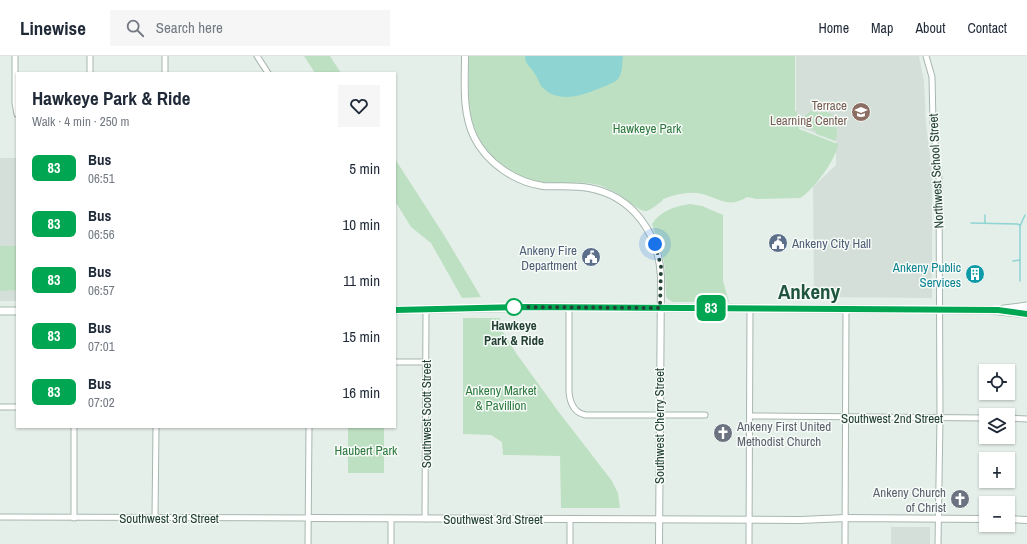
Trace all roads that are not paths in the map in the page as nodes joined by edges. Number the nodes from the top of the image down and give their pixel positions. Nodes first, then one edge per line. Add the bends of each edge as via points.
1 (15, 56) edge
2 (90, 56) edge
3 (165, 56) edge
4 (257, 56) edge
5 (465, 56) edge
6 (926, 56) edge
7 (90, 72) edge
8 (165, 72) edge
9 (267, 72) edge
10 (16, 110) edge
11 (1027, 306) edge
12 (569, 308) junction
13 (660, 308) junction
14 (750, 308) junction
15 (426, 309) junction
16 (846, 309) junction
17 (396, 310) edge
18 (940, 310) junction
19 (998, 310) junction
20 (0, 311) edge
21 (16, 311) edge
22 (1027, 314) edge
23 (396, 362) edge
24 (426, 362) junction
25 (0, 407) edge
26 (16, 407) edge
27 (660, 415) junction
28 (706, 415) dead end
29 (750, 416) junction
30 (846, 418) junction
31 (940, 418) junction
32 (979, 418) edge
33 (1015, 418) edge
34 (1027, 419) edge
35 (74, 428) edge
36 (156, 428) edge
37 (309, 428) edge
38 (0, 518) edge
39 (74, 518) junction
40 (155, 518) junction
41 (308, 518) junction
42 (846, 518) junction
43 (391, 519) junction
44 (425, 519) junction
45 (570, 519) junction
46 (938, 519) junction
47 (979, 519) edge
48 (1015, 519) edge
49 (659, 520) junction
50 (749, 520) junction
51 (1027, 520) edge
52 (308, 544) edge
53 (391, 544) edge
54 (570, 544) edge
55 (659, 544) edge
56 (749, 544) edge
57 (845, 544) edge
58 (938, 544) edge

1 - 10 street
2 - 7 street
3 - 8 street
4 - 9 street
5 - 13 street, Southwest Cherry Street via 467,113 474,136 487,156 502,170 523,181 543,186 590,188 611,195 630,208 644,223 659,255
6 - 18 street, Northwest School Street via 932,77 933,123 939,174
11 - 19 main road
12 - 13 main road
12 - 15 main road
12 - 27 street via 569,392 571,404 576,410 586,415
13 - 14 main road
13 - 27 street, Southwest Cherry Street
14 - 16 main road
14 - 29 street
15 - 17 main road
15 - 24 street, Southwest Scott Street
16 - 18 main road
16 - 30 street
18 - 19 main road
18 - 31 street, Northwest School Street
19 - 22 main road
20 - 21 main road
23 - 24 street
24 - 44 street, Southwest Scott Street
25 - 26 street
27 - 28 street
27 - 49 street, Southwest Cherry Street
29 - 30 street, Southwest 2nd Street
29 - 50 street
30 - 31 street, Southwest 2nd Street
30 - 42 street
31 - 32 street, Southwest 2nd Street
31 - 46 street, Northwest School Street
33 - 34 street
35 - 39 street
36 - 40 street
37 - 41 street
38 - 39 street, Southwest 3rd Street
39 - 40 street, Southwest 3rd Street
40 - 41 street, Southwest 3rd Street
41 - 43 street, Southwest 3rd Street
41 - 52 street
42 - 46 street, Southwest 3rd Street
42 - 50 street, Southwest 3rd Street
42 - 57 street
43 - 44 street, Southwest 3rd Street
43 - 53 street
44 - 45 street, Southwest 3rd Street
45 - 49 street, Southwest 3rd Street
45 - 54 street
46 - 47 street, Southwest 3rd Street
46 - 58 street, Northwest School Street
48 - 51 street
49 - 50 street, Southwest 3rd Street
49 - 55 street, Southwest Cherry Street
50 - 56 street

